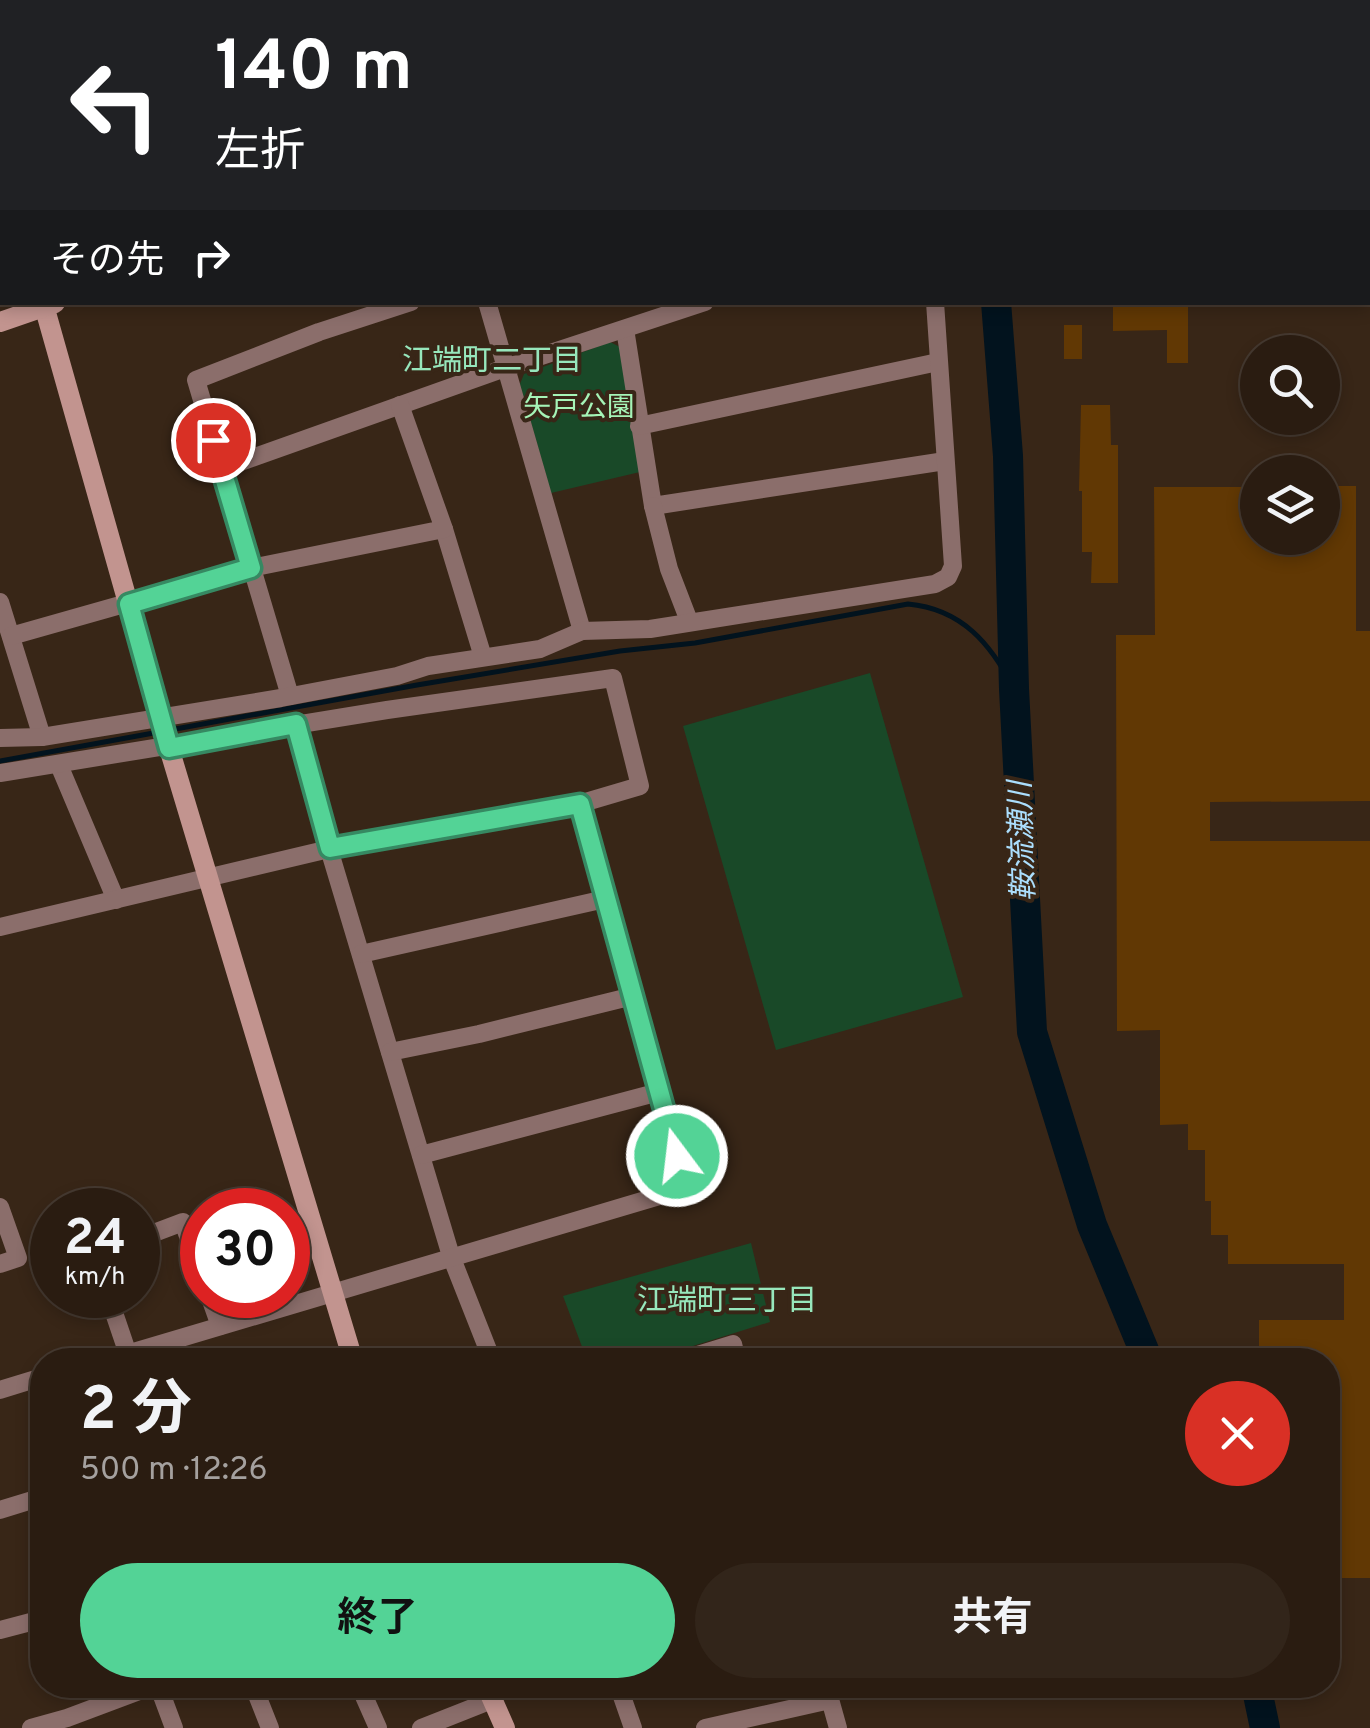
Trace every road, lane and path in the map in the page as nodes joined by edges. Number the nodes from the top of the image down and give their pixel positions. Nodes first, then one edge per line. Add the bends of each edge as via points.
1 (45, 305) edge
2 (48, 305) edge
3 (402, 305) edge
4 (488, 305) edge
5 (696, 305) edge
6 (935, 305) edge
7 (0, 322) edge
8 (625, 329) junction
9 (938, 362) junction
10 (505, 368) junction
11 (400, 406) junction
12 (639, 426) junction
13 (945, 461) junction
14 (221, 469) junction
15 (653, 506) junction
16 (444, 529) junction
17 (251, 568) junction
18 (0, 602) edge
19 (129, 604) junction
20 (688, 621) junction
21 (582, 631) junction
22 (11, 636) junction
23 (483, 657) junction
24 (290, 696) junction
25 (161, 718) junction
26 (296, 724) junction
27 (42, 737) junction
28 (0, 738) edge
29 (169, 745) junction
30 (59, 765) junction
31 (0, 773) edge
32 (580, 804) junction
33 (330, 848) junction
34 (210, 878) junction
35 (605, 899) junction
36 (116, 900) junction
37 (0, 927) edge
38 (361, 954) junction
39 (633, 996) junction
40 (390, 1052) junction
41 (659, 1092) junction
42 (421, 1155) junction
43 (0, 1207) edge
44 (452, 1256) junction
45 (0, 1264) edge
46 (332, 1294) junction
47 (115, 1318) edge
48 (217, 1318) edge
49 (220, 1326) junction
50 (125, 1348) edge
51 (155, 1348) edge
52 (350, 1348) edge
53 (487, 1348) edge
54 (30, 1381) edge
55 (0, 1390) edge
56 (30, 1501) edge
57 (0, 1510) edge
58 (30, 1622) edge
59 (0, 1630) edge
60 (122, 1698) edge
61 (162, 1698) edge
62 (257, 1698) edge
63 (365, 1698) edge
64 (478, 1698) edge
65 (492, 1698) edge
66 (623, 1698) edge
67 (808, 1698) edge
68 (830, 1698) edge
69 (32, 1728) edge
70 (174, 1728) edge
71 (270, 1728) edge
72 (378, 1728) edge
73 (421, 1728) edge
74 (505, 1728) edge
75 (633, 1728) edge
76 (705, 1728) edge
77 (838, 1728) edge

1 - 7 street
2 - 19 street
3 - 14 street via 196,380
4 - 10 street
5 - 8 street
6 - 9 street
8 - 10 street
8 - 12 street
9 - 12 street
9 - 13 street
10 - 11 street
10 - 21 street
11 - 14 street
11 - 16 street
12 - 15 street
13 - 15 street
13 - 20 street via 953,566 948,577
14 - 17 street
15 - 20 street
16 - 17 street
16 - 23 street
17 - 19 street
17 - 24 street
18 - 22 street
19 - 22 street
19 - 25 street
20 - 21 street
21 - 23 street via 540,649
22 - 27 street
23 - 24 street
24 - 25 street
25 - 27 street
25 - 29 street
26 - 29 street
26 - 32 street via 613,678 640,786
26 - 33 street
27 - 28 street
29 - 30 street
29 - 34 street
30 - 31 street
30 - 36 street
32 - 33 street
32 - 35 street
33 - 34 street
33 - 38 street
34 - 36 street
34 - 46 street
35 - 38 street
35 - 39 street
36 - 37 street
38 - 40 street
39 - 40 street
39 - 41 street
40 - 42 street
41 - 42 street
41 - 44 street via 686,1188
42 - 44 street
43 - 45 street via 18,1258
44 - 46 street
44 - 53 street
46 - 49 street
46 - 52 street
47 - 50 street
48 - 49 street
49 - 51 street
54 - 55 street
56 - 57 street
58 - 59 street
60 - 69 street
61 - 70 street
62 - 71 street
63 - 72 street
64 - 73 street
65 - 74 street
66 - 75 street
67 - 76 street
68 - 77 street

